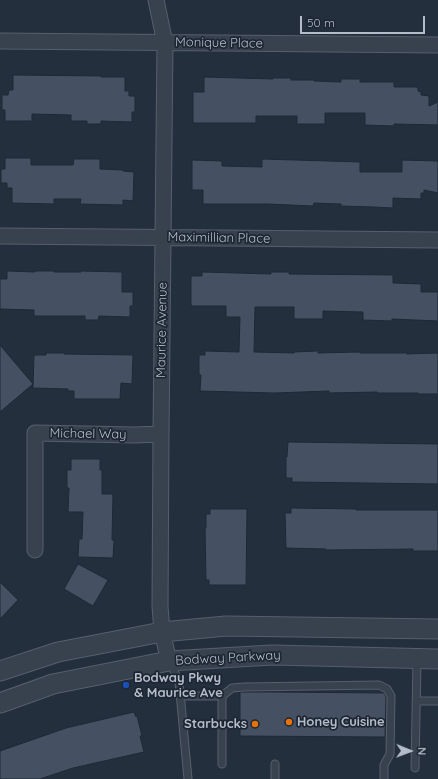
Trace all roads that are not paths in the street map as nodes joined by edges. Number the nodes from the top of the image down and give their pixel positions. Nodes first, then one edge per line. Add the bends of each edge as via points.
1 (156, 0) edge
2 (0, 41) edge
3 (165, 43) junction
4 (438, 45) edge
5 (0, 236) edge
6 (163, 238) junction
7 (438, 240) edge
8 (161, 434) junction
9 (35, 550) dead end
10 (438, 629) edge
11 (162, 632) junction
12 (417, 658) junction
13 (438, 659) edge
14 (169, 661) junction
15 (0, 671) edge
16 (180, 696) junction
17 (222, 696) junction
18 (416, 701) junction
19 (438, 701) edge
20 (0, 703) edge
21 (222, 764) dead end
22 (275, 764) dead end
23 (415, 768) dead end
24 (188, 779) edge
25 (275, 779) edge
26 (384, 779) edge

1 - 3 street, Maurice Avenue
2 - 3 street, Monique Place
3 - 4 street, Monique Place
3 - 6 street, Maurice Avenue
5 - 6 street, Maximillian Place
6 - 7 street, Maximillian Place
6 - 8 street, Maurice Avenue
8 - 9 street, Michael Way via 35,433
8 - 11 street, Maurice Avenue
10 - 11 street via 226,626
11 - 14 street, Maurice Avenue
11 - 15 street via 58,652
12 - 13 street, Bodway Parkway
12 - 14 street, Bodway Parkway via 272,655
12 - 18 lane
14 - 16 lane via 179,682
14 - 20 street, Bodway Parkway via 53,684
16 - 17 lane
16 - 24 lane
17 - 21 lane
17 - 26 lane via 232,688 244,687 379,685 387,689 391,696 390,754 384,765
18 - 19 lane
18 - 23 lane
22 - 25 lane

